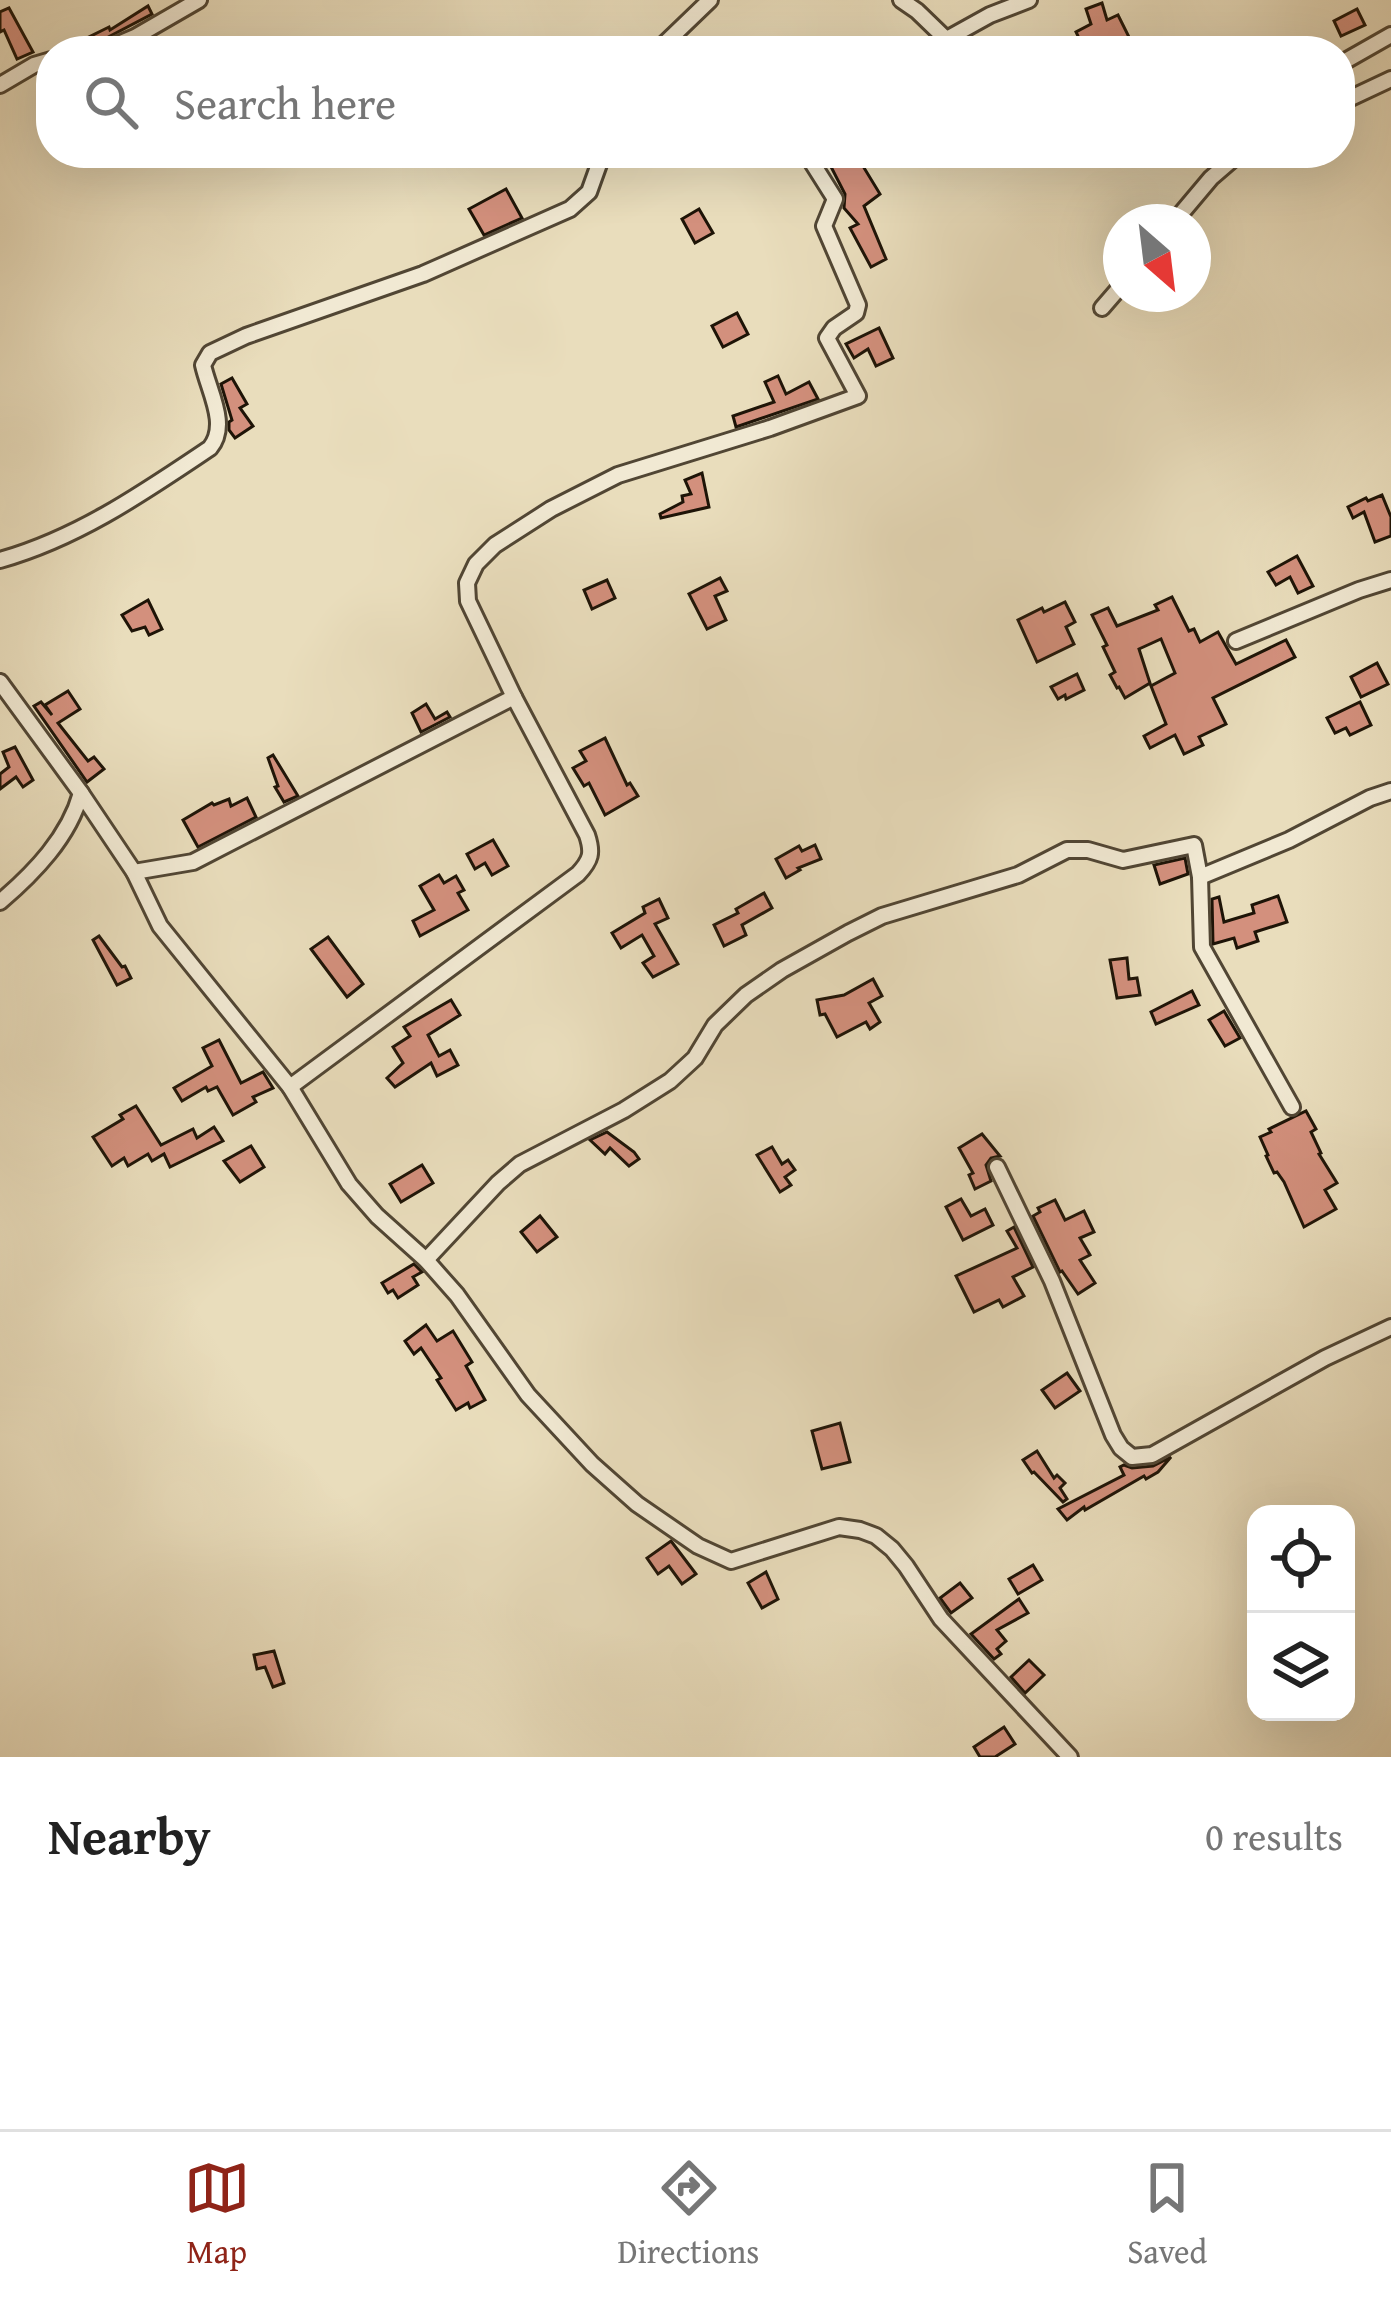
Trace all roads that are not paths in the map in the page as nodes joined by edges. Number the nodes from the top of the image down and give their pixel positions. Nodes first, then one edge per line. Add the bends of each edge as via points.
1 (199, 0) edge
2 (710, 0) edge
3 (901, 0) edge
4 (1029, 0) edge
5 (1391, 35) edge
6 (136, 36) edge
7 (673, 36) edge
8 (943, 36) edge
9 (952, 36) edge
10 (1355, 55) edge
11 (36, 64) edge
12 (1391, 79) edge
13 (0, 85) edge
14 (1355, 96) edge
15 (598, 168) edge
16 (815, 168) edge
17 (1223, 168) edge
18 (1189, 204) edge
19 (0, 560) edge
20 (1391, 580) edge
21 (1236, 641) dead end
22 (0, 682) edge
23 (514, 697) junction
24 (1391, 791) edge
25 (81, 793) junction
26 (134, 872) junction
27 (1200, 877) junction
28 (0, 902) edge
29 (290, 1088) junction
30 (1292, 1107) dead end
31 (997, 1167) dead end
32 (426, 1261) junction
33 (1391, 1328) edge
34 (1070, 1757) edge

1 - 6 street
2 - 7 street
3 - 8 street
4 - 9 street
5 - 10 street
11 - 13 street
12 - 14 street
15 - 19 street via 589,192 570,209 210,353 203,365 219,426 210,448 68,537
16 - 23 street via 835,199 824,226 858,304 827,338 858,396 618,475 495,545 466,584 468,601
17 - 18 street
20 - 21 street
22 - 25 street
23 - 26 street via 193,862
23 - 29 street via 587,835 590,861
24 - 27 street
25 - 26 street
25 - 28 street via 53,847
26 - 29 street via 160,926
27 - 30 street via 1202,947
27 - 32 street via 1194,845 1123,860 1067,850 1018,875 882,916 746,994 670,1081 520,1164
29 - 32 street via 349,1184
31 - 33 street via 1113,1435 1132,1457 1152,1455
32 - 34 street via 528,1395 637,1504 731,1561 839,1527 876,1536

